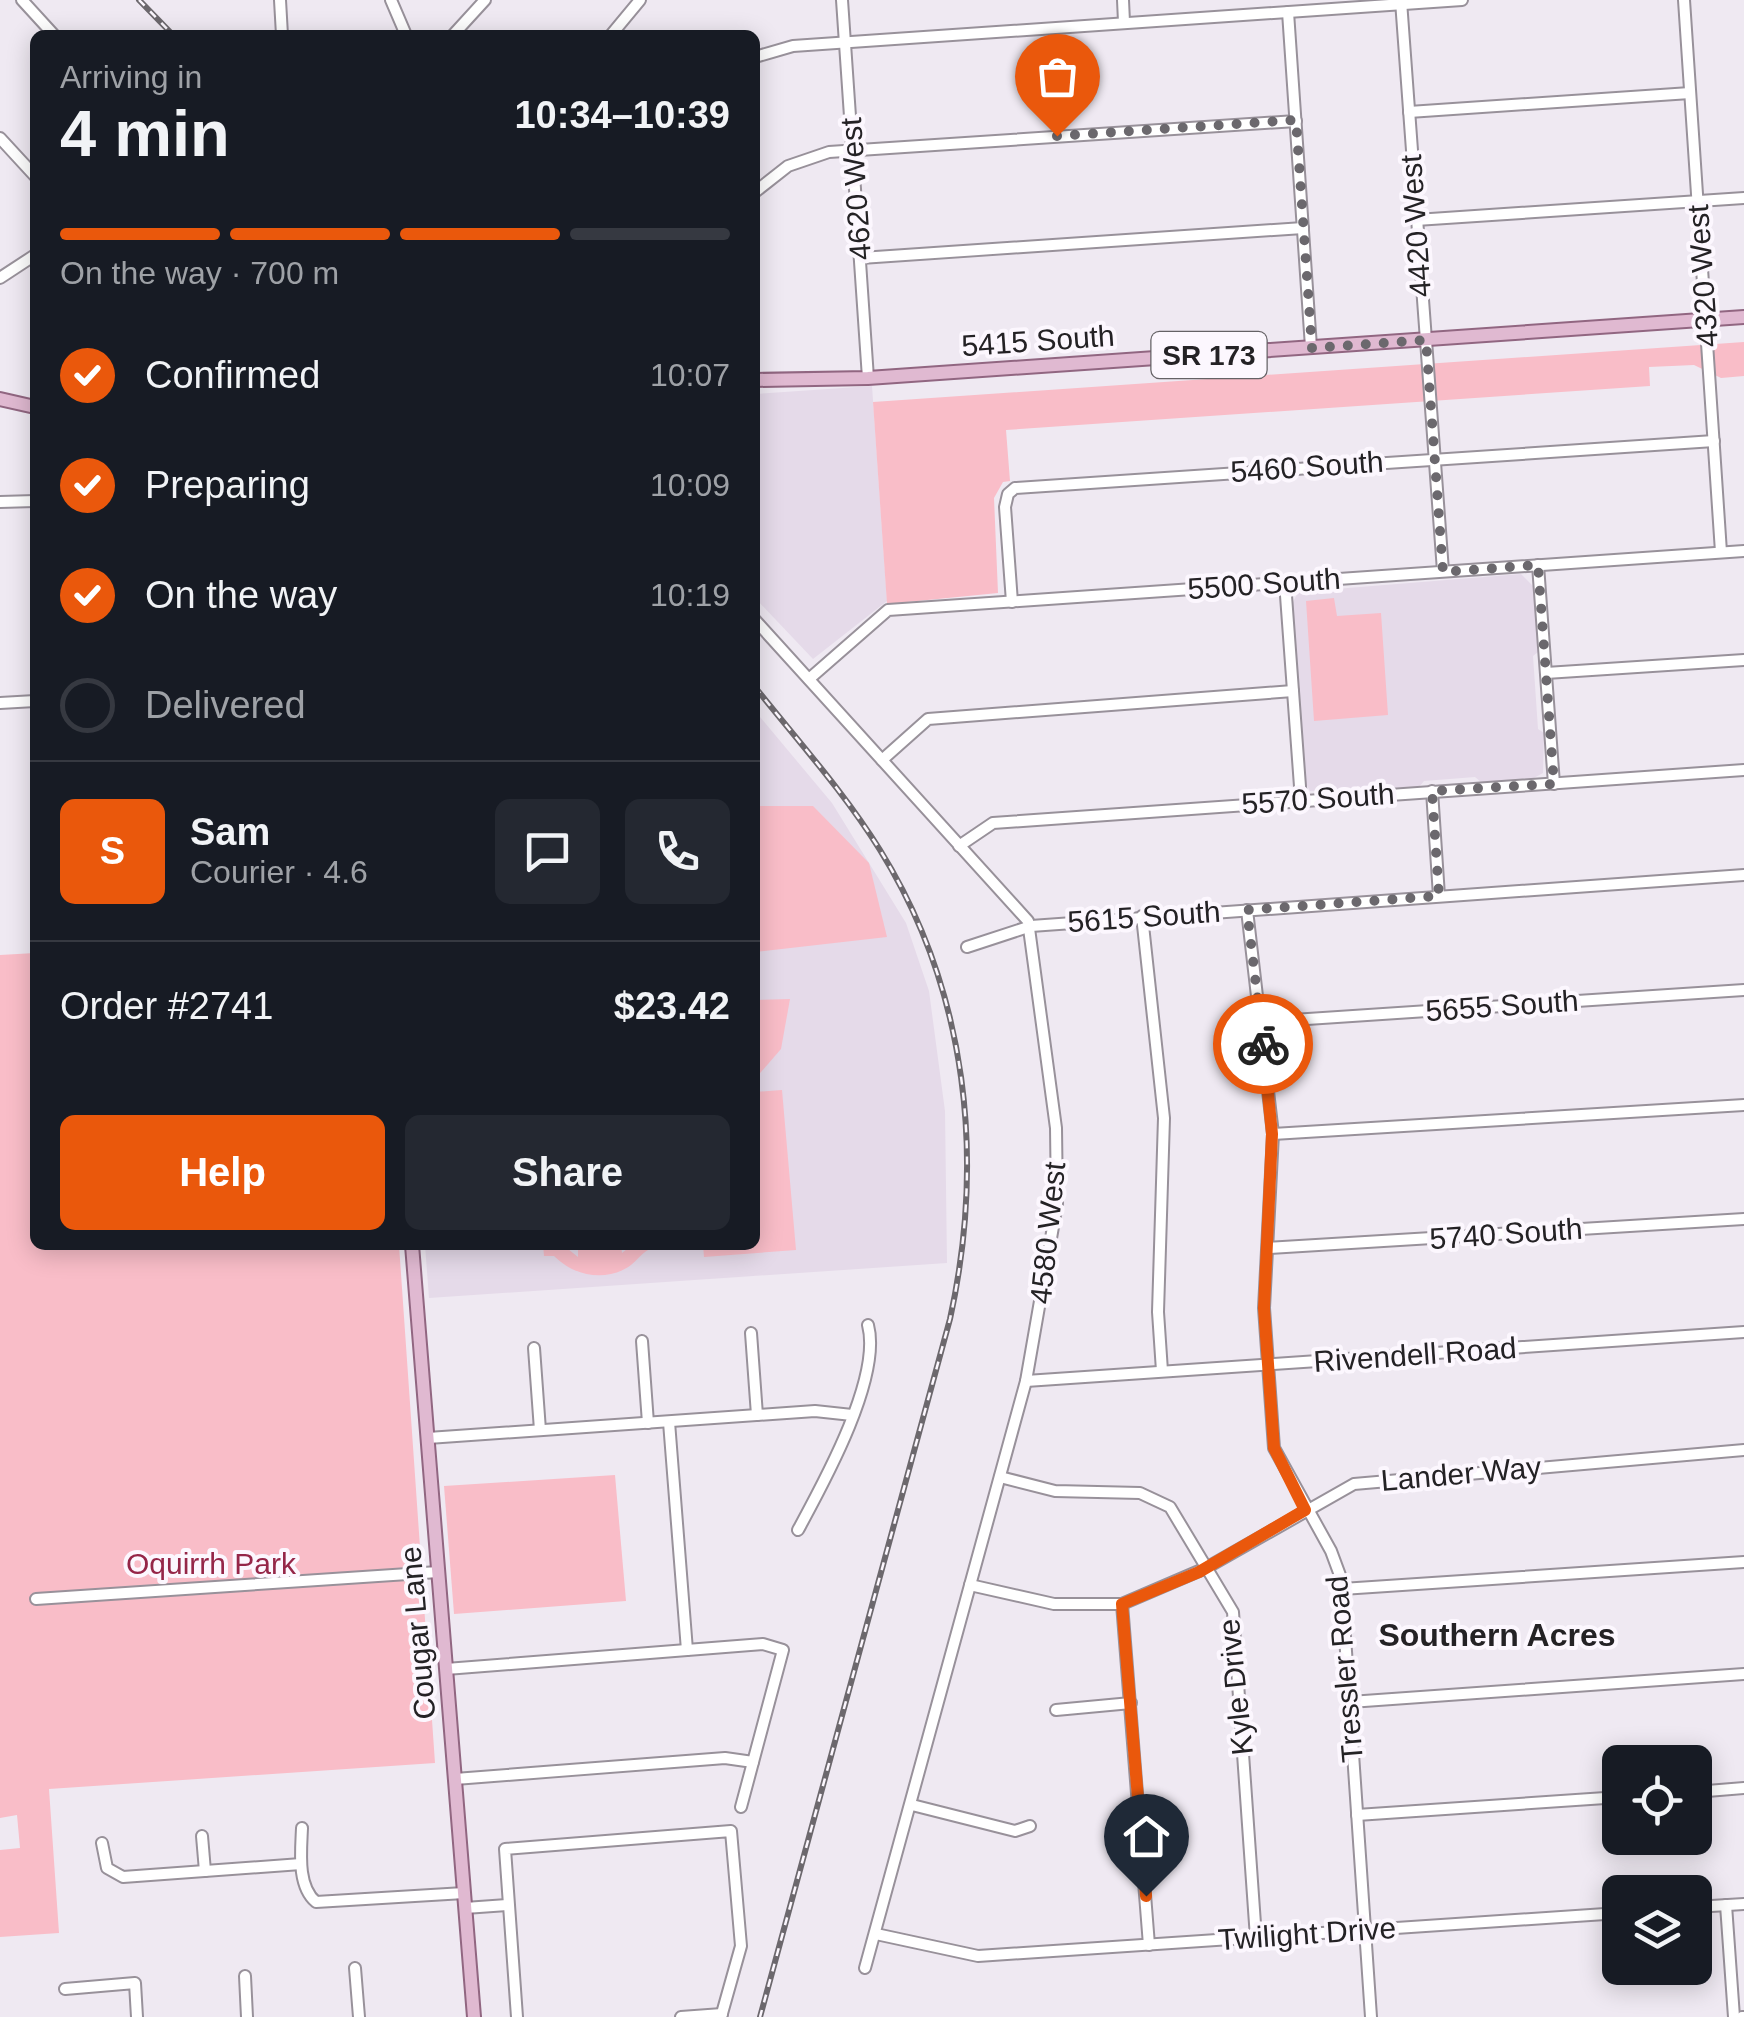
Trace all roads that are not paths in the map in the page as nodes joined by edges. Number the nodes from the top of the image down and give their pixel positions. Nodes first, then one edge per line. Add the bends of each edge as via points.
1 (22, 0) edge
2 (280, 0) edge
3 (391, 0) edge
4 (485, 0) edge
5 (640, 0) edge
6 (842, 0) edge
7 (1123, 0) edge
8 (1462, 0) edge
9 (1684, 0) edge
10 (1401, 2) edge
11 (1288, 12) junction
12 (1124, 22) junction
13 (49, 30) edge
14 (282, 30) edge
15 (404, 30) edge
16 (458, 30) edge
17 (615, 30) edge
18 (845, 43) junction
19 (760, 55) edge
20 (1690, 93) junction
21 (1408, 112) junction
22 (1296, 120) junction
23 (0, 138) edge
24 (852, 150) junction
25 (30, 171) edge
26 (760, 188) edge
27 (1744, 198) edge
28 (1697, 201) junction
29 (1416, 220) junction
30 (1303, 228) junction
31 (30, 258) edge
32 (861, 258) junction
33 (0, 278) edge
34 (1744, 317) edge
35 (1705, 320) junction
36 (1426, 340) junction
37 (1312, 348) junction
38 (868, 378) junction
39 (760, 380) edge
40 (0, 400) edge
41 (30, 406) edge
42 (1714, 441) junction
43 (1433, 458) junction
44 (30, 501) edge
45 (0, 502) edge
46 (1744, 550) edge
47 (1721, 552) junction
48 (1538, 565) junction
49 (1443, 572) junction
50 (1285, 582) junction
51 (1012, 602) junction
52 (760, 625) edge
53 (1744, 660) edge
54 (1546, 673) junction
55 (809, 679) junction
56 (1293, 692) junction
57 (30, 700) edge
58 (0, 703) edge
59 (882, 760) junction
60 (1744, 770) edge
61 (1554, 784) junction
62 (1432, 791) junction
63 (1301, 800) junction
64 (959, 846) junction
65 (1744, 875) edge
66 (1439, 896) junction
67 (1247, 910) junction
68 (1142, 916) junction
69 (1031, 926) junction
70 (967, 947) dead end
71 (1744, 990) edge
72 (1261, 1022) junction
73 (1744, 1104) edge
74 (1272, 1134) junction
75 (1744, 1219) edge
76 (1268, 1248) junction
77 (412, 1250) edge
78 (868, 1325) dead end
79 (1744, 1332) edge
80 (751, 1333) dead end
81 (642, 1341) dead end
82 (534, 1348) dead end
83 (1268, 1365) junction
84 (1162, 1371) junction
85 (1026, 1381) junction
86 (756, 1415) junction
87 (852, 1416) junction
88 (669, 1422) junction
89 (648, 1423) junction
90 (540, 1430) junction
91 (428, 1438) junction
92 (1744, 1450) edge
93 (1000, 1476) junction
94 (1305, 1510) junction
95 (798, 1530) dead end
96 (1744, 1562) edge
97 (1206, 1568) junction
98 (438, 1572) junction
99 (970, 1584) junction
100 (1342, 1589) junction
101 (36, 1599) dead end
102 (1122, 1604) junction
103 (688, 1650) junction
104 (446, 1669) junction
105 (1744, 1674) edge
106 (1350, 1702) junction
107 (1131, 1703) junction
108 (1056, 1710) dead end
109 (753, 1762) junction
110 (455, 1779) junction
111 (1744, 1788) edge
112 (1712, 1791) edge
113 (1602, 1798) edge
114 (912, 1805) junction
115 (741, 1807) dead end
116 (1357, 1815) junction
117 (1030, 1826) dead end
118 (302, 1828) dead end
119 (202, 1836) dead end
120 (102, 1843) dead end
121 (302, 1864) junction
122 (205, 1871) junction
123 (464, 1893) junction
124 (1744, 1904) edge
125 (508, 1905) junction
126 (1726, 1905) junction
127 (1712, 1906) edge
128 (465, 1908) junction
129 (1602, 1913) edge
130 (1365, 1930) junction
131 (876, 1934) junction
132 (1256, 1938) junction
133 (1150, 1945) junction
134 (355, 1968) dead end
135 (865, 1968) dead end
136 (244, 1976) dead end
137 (65, 1988) dead end
138 (722, 2016) edge
139 (137, 2017) edge
140 (248, 2017) edge
141 (358, 2017) edge
142 (474, 2017) edge
143 (516, 2017) edge
144 (681, 2017) edge
145 (1371, 2017) edge
146 (1734, 2017) edge

1 - 13 street
2 - 14 street
3 - 15 street
4 - 16 street
5 - 17 street
6 - 18 street, 4620 West
7 - 12 street
8 - 10 street
9 - 20 street, 4320 West
10 - 11 street
10 - 21 street, 4420 West
11 - 12 street
11 - 22 street
12 - 18 street
18 - 19 street
18 - 24 street, 4620 West
20 - 21 street
20 - 28 street, 4320 West
21 - 29 street, 4420 West
22 - 24 street
22 - 30 street
23 - 25 street
24 - 26 street via 801,159
24 - 32 street, 4620 West
27 - 28 street
28 - 29 street
28 - 35 street, 4320 West
29 - 36 street, 4420 West
30 - 32 street
30 - 37 street
31 - 33 street
32 - 38 street, 4620 West
34 - 35 main road, 5415 South / SR 173
35 - 36 main road, 5415 South / SR 173
35 - 42 street, 4320 West
36 - 37 main road, 5415 South / SR 173
36 - 43 street, 4420 West
37 - 38 main road, 5415 South / SR 173
38 - 39 main road, 5415 South / SR 173
40 - 41 main road
42 - 43 street, 5460 South
42 - 47 street, 4320 West
43 - 49 street, 4420 West
43 - 51 street, 5460 South via 1020,488 1005,500
44 - 45 street
46 - 47 street, 5500 South
47 - 48 street, 5500 South
48 - 49 street, 5500 South
48 - 54 street
49 - 50 street, 5500 South
50 - 51 street, 5500 South
50 - 56 street
51 - 55 street, 5500 South via 888,610
52 - 55 street
53 - 54 street
54 - 61 street
55 - 59 street
56 - 59 street via 928,718
56 - 63 street
57 - 58 street
59 - 64 street
60 - 61 street, 5570 South
61 - 62 street, 5570 South
62 - 63 street, 5570 South
62 - 66 street
63 - 64 street, 5570 South via 992,822
64 - 69 street
65 - 66 street, 5615 South
66 - 67 street, 5615 South
67 - 68 street, 5615 South
67 - 72 street, Tressler Road
68 - 69 street, 5615 South
68 - 84 street via 1164,1118
69 - 70 street, 5615 South
69 - 85 street, 4580 West via 1056,1128 1057,1204
71 - 72 street, 5655 South
72 - 74 street, Tressler Road
73 - 74 street
74 - 76 street, Tressler Road
75 - 76 street, 5740 South
76 - 83 street, Tressler Road
77 - 91 main road, Cougar Lane
78 - 87 street via 871,1345
79 - 83 street, Rivendell Road
80 - 86 street
81 - 89 street
82 - 90 street
83 - 84 street, Rivendell Road
83 - 94 street, Tressler Road via 1274,1448
84 - 85 street, Rivendell Road
85 - 93 street, 4580 West
86 - 87 street
86 - 88 street
87 - 95 street
88 - 89 street
88 - 103 street
89 - 90 street
90 - 91 street
91 - 98 main road, Cougar Lane
92 - 94 street, Lander Way via 1378,1480 1354,1484
93 - 97 street, Kyle Drive via 1055,1491 1152,1497 1180,1519
93 - 99 street, 4580 West
94 - 97 street, Lander Way
94 - 100 street, Tressler Road via 1331,1551
96 - 100 street
97 - 102 street, Lander Way
97 - 132 street, Kyle Drive via 1233,1612
98 - 101 street
98 - 104 main road, Cougar Lane
99 - 102 street, Lander Way via 1054,1604
99 - 114 street, 4580 West
100 - 106 street, Tressler Road
102 - 107 street
103 - 104 street
103 - 109 street via 764,1644 784,1650
104 - 110 main road, Cougar Lane
105 - 106 street
106 - 116 street, Tressler Road
107 - 108 street
107 - 133 street
109 - 110 street via 725,1758
109 - 115 street
110 - 123 main road, Cougar Lane
111 - 112 street
113 - 116 street
114 - 117 street via 1015,1831
114 - 131 street, 4580 West
116 - 130 street, Tressler Road
118 - 121 street
119 - 122 street
120 - 122 street via 110,1872 122,1877
121 - 122 street
121 - 123 street via 316,1902
123 - 128 main road, Cougar Lane
124 - 126 street
125 - 128 street
125 - 138 street via 505,1849 731,1831 741,1946
125 - 143 street
126 - 127 street
126 - 146 street
128 - 142 main road, Cougar Lane
129 - 130 street, Twilight Drive
130 - 132 street, Twilight Drive
130 - 145 street, Tressler Road
131 - 133 street, Twilight Drive via 978,1956
131 - 135 street, 4580 West
132 - 133 street, Twilight Drive
134 - 141 street
136 - 140 street
137 - 139 street via 135,1984
138 - 144 street

